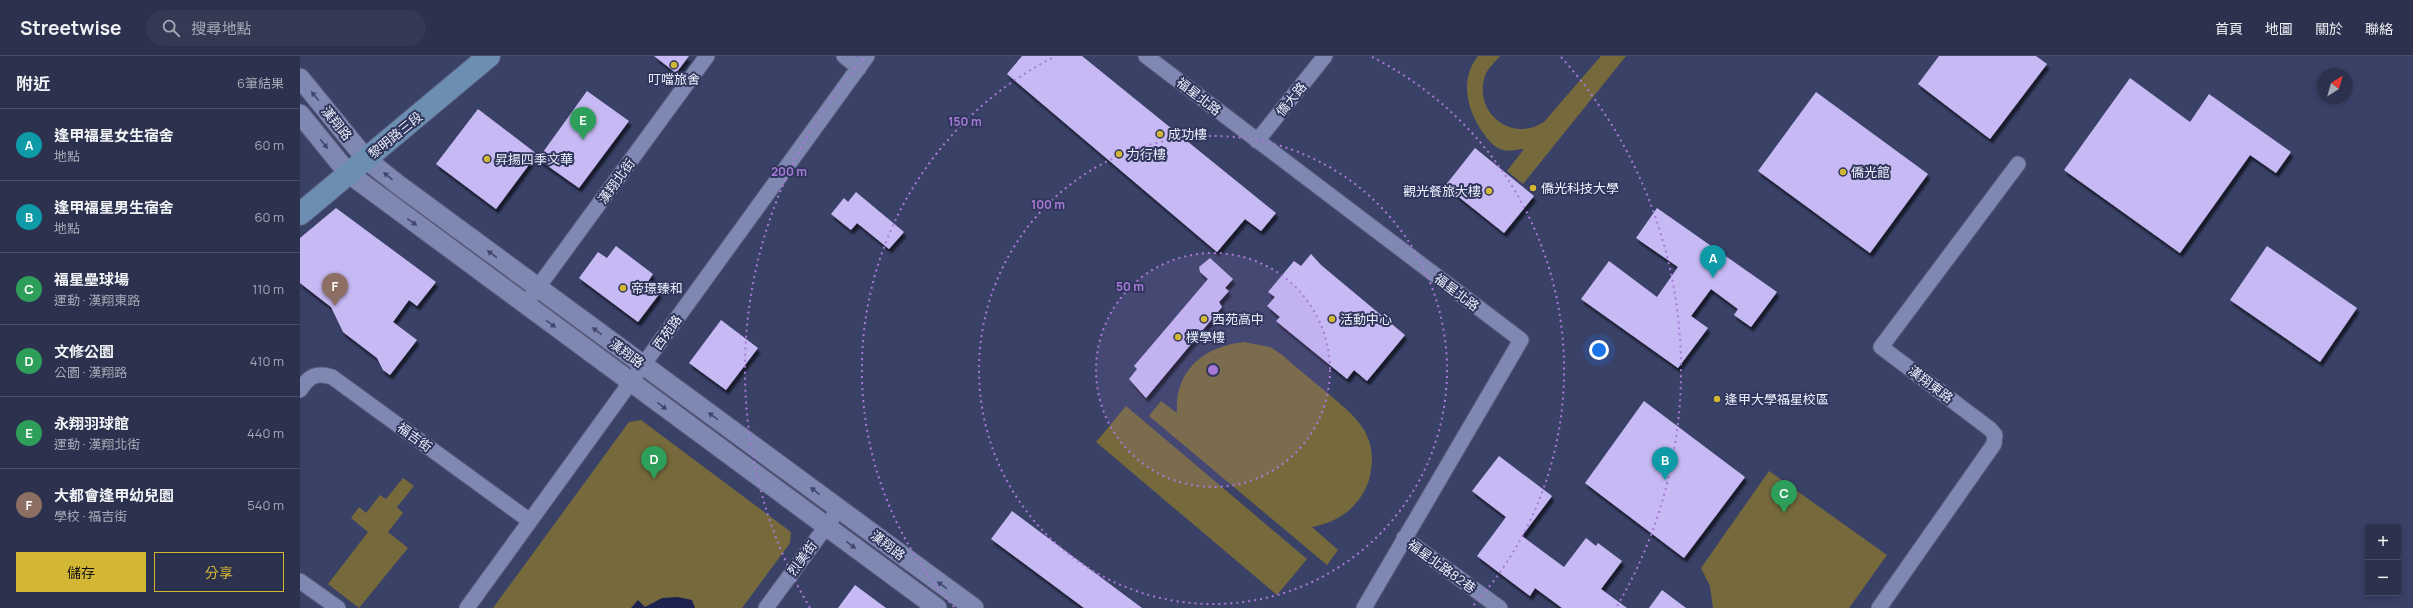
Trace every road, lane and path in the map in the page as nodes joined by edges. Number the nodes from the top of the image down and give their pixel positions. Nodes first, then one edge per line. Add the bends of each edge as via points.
1 (490, 56) edge
2 (707, 56) edge
3 (844, 56) edge
4 (1146, 56) edge
5 (1326, 56) edge
6 (863, 62) edge
7 (300, 78) edge
8 (300, 114) edge
9 (1257, 141) junction
10 (366, 159) junction
11 (2018, 164) dead end
12 (348, 173) junction
13 (300, 214) edge
14 (538, 287) junction
15 (525, 305) junction
16 (644, 364) junction
17 (630, 383) junction
18 (300, 390) edge
19 (839, 509) junction
20 (530, 521) junction
21 (825, 526) junction
22 (1404, 538) junction
23 (300, 580) edge
24 (338, 608) edge
25 (467, 608) edge
26 (766, 608) edge
27 (937, 608) edge
28 (974, 608) edge
29 (1364, 608) edge
30 (1500, 608) edge
31 (1879, 608) edge

1 - 10 main road, 黎明路三段
2 - 14 street, 漢翔北街
3 - 6 street
4 - 9 street, 福星北路
5 - 9 street, 僑大路
6 - 16 street, 西苑路
10 -> 7 street, 漢翔路
8 -> 12 street, 漢翔路
9 - 22 street, 福星北路 via 1521,340
10 - 12 main road, 黎明路三段
14 -> 10 street, 漢翔路
11 - 31 street, 漢翔東路 via 1881,347 1995,435 1994,444
12 - 13 main road, 黎明路三段
12 -> 15 street, 漢翔路
14 - 15 street, 漢翔北街
16 -> 14 street, 漢翔路
15 -> 17 street, 漢翔路
16 - 17 street, 西苑路
19 -> 16 street, 漢翔路
17 - 20 street, 西苑路
17 -> 21 street, 漢翔路
18 - 20 street, 福吉街 via 308,378 316,374 332,376
19 - 21 street, 烈美街
28 -> 19 street, 漢翔路
20 - 25 street, 西苑路
21 - 26 street, 烈美街
21 -> 27 street, 漢翔路
22 - 29 street, 福星北路
22 - 30 street, 福星北路82巷
23 - 24 street

